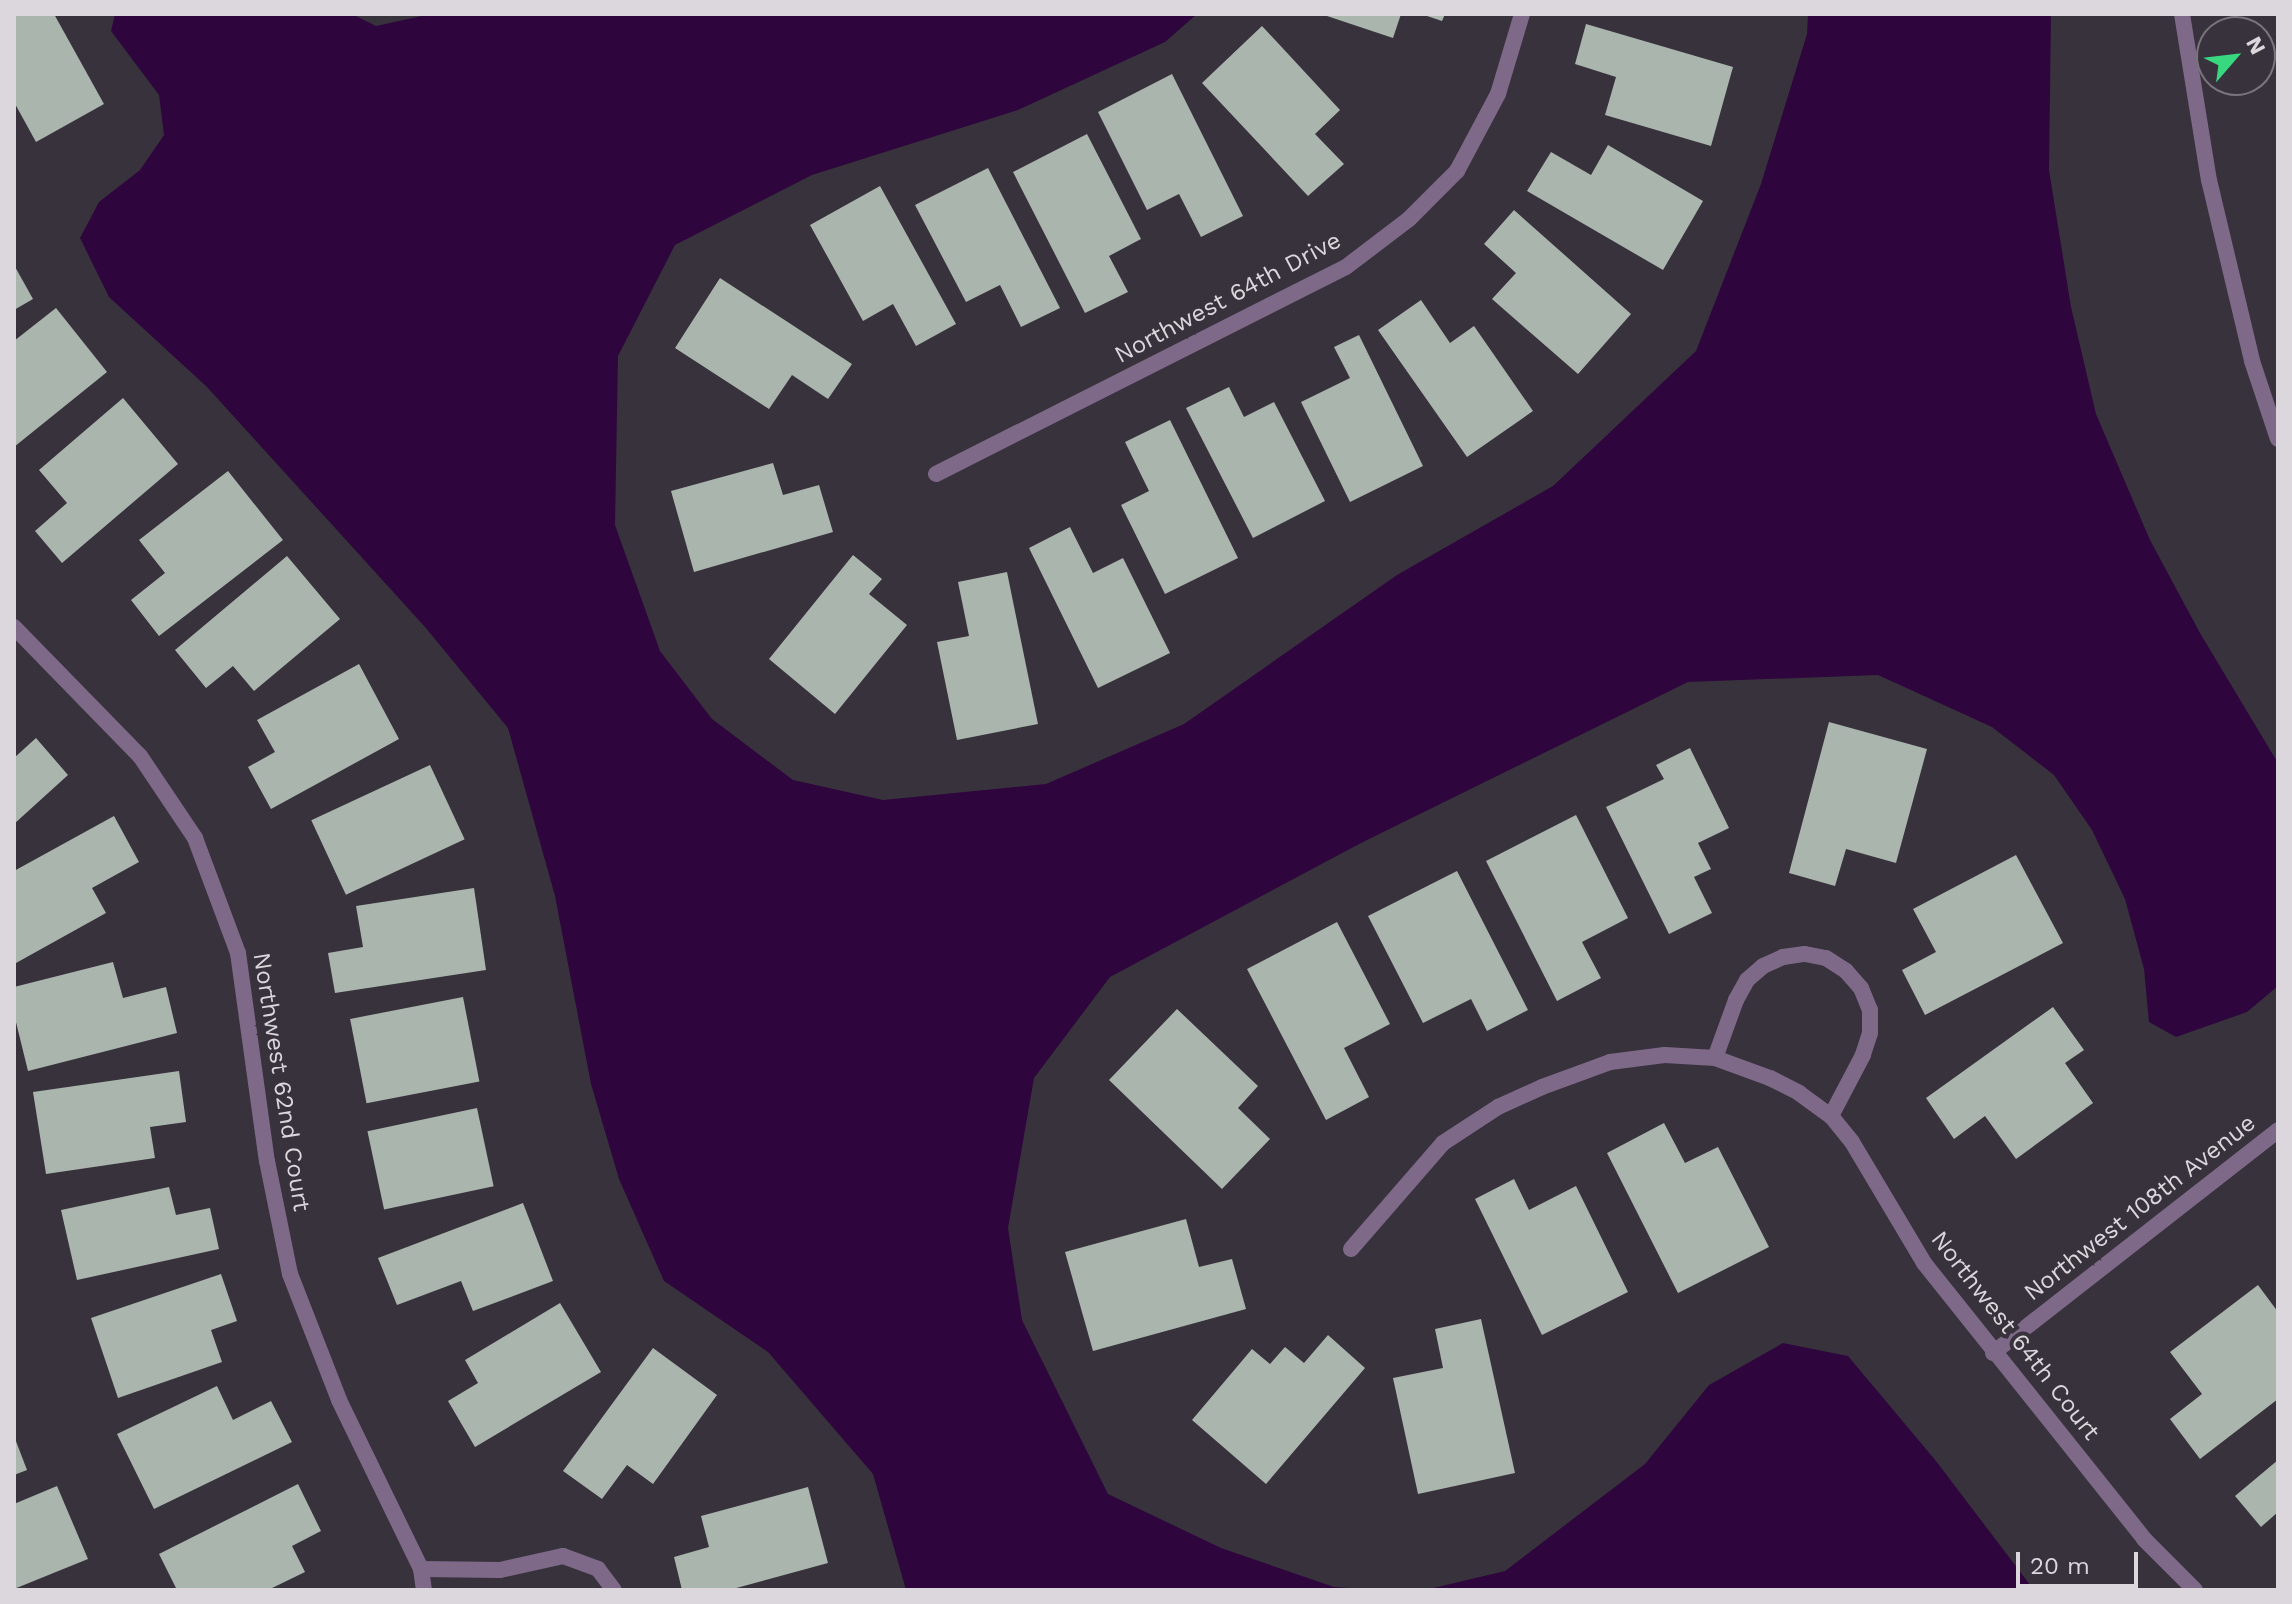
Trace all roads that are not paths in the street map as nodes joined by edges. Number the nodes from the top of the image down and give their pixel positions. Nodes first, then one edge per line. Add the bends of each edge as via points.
1 (1522, 14) edge
2 (2182, 14) edge
3 (2278, 439) edge
4 (936, 474) dead end
5 (14, 627) edge
6 (1715, 1058) junction
7 (1831, 1116) junction
8 (2278, 1130) edge
9 (1351, 1249) dead end
10 (1993, 1353) junction
11 (421, 1569) junction
12 (424, 1590) edge
13 (614, 1590) edge
14 (2195, 1590) edge

1 - 4 street, Northwest 64th Drive via 1498,94 1457,171 1409,219 1346,267
2 - 3 street via 2209,180 2252,361
5 - 11 street, Northwest 62nd Court via 140,756 195,838 238,953 267,1161 290,1274 339,1400
6 - 7 street, Northwest 64th Court via 1770,1078
6 - 7 street via 1747,980 1763,966 1794,955 1826,958 1861,988 1870,1010 1863,1055
6 - 9 street, Northwest 64th Court via 1665,1055 1610,1062 1498,1107 1443,1143
7 - 10 street, Northwest 64th Court via 1924,1263
8 - 10 street, Northwest 108th Avenue
10 - 14 street, Northwest 64th Court via 2144,1539
11 - 12 street, Northwest 62nd Court
11 - 13 street via 500,1570 563,1556 598,1569

